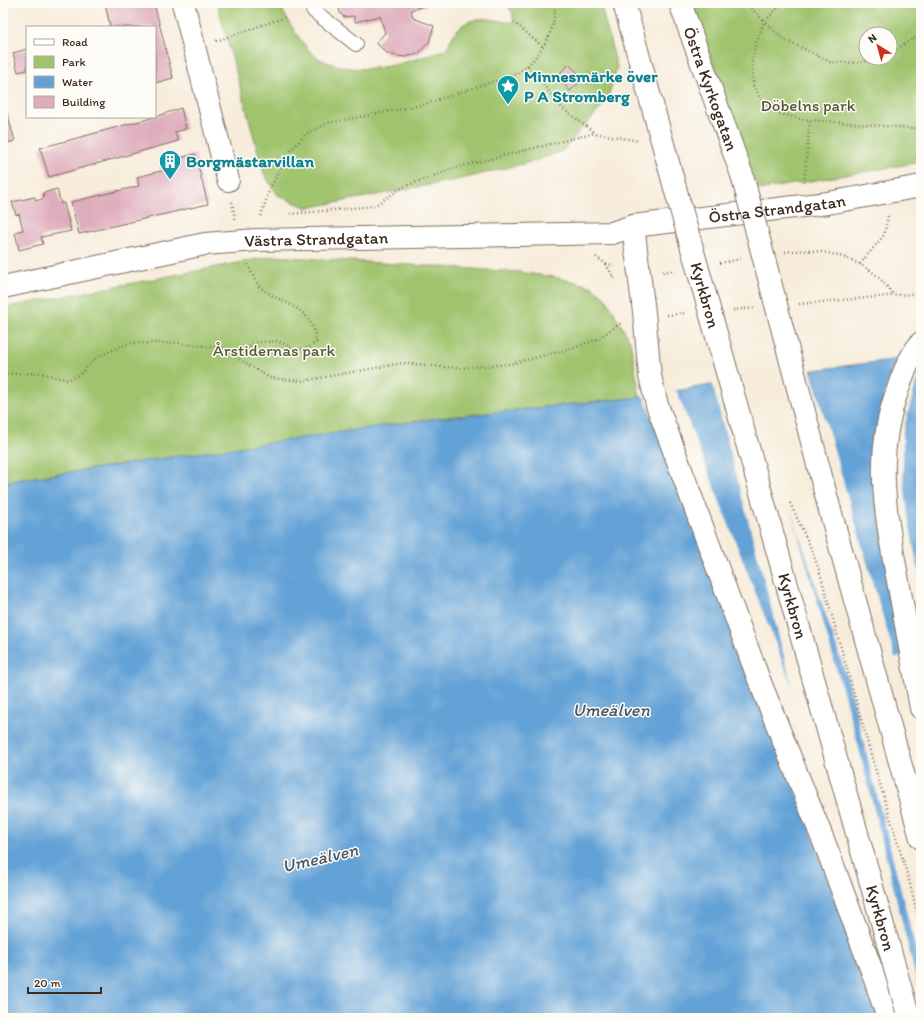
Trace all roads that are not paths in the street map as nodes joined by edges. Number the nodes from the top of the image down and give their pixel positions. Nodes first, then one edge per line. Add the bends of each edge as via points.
1 (183, 3) edge
2 (310, 3) edge
3 (624, 3) edge
4 (680, 3) edge
5 (356, 44) dead end
6 (228, 180) dead end
7 (921, 186) edge
8 (633, 226) junction
9 (3, 287) edge
10 (921, 343) edge
11 (921, 708) edge
12 (921, 838) edge
13 (888, 1018) edge
14 (909, 1018) edge

1 - 6 street
2 - 5 lane via 314,12
3 - 14 street, Kyrkbron, bridge
4 - 12 street, Östra Kyrkogatan, bridge via 742,175 828,503
7 - 8 street, Östra Strandgatan via 828,203
8 - 9 street, Västra Strandgatan via 612,233 257,240 205,244
8 - 13 street, Kyrkbron via 652,389 671,446 828,852
10 - 11 street via 902,375 887,421 883,470 890,542

